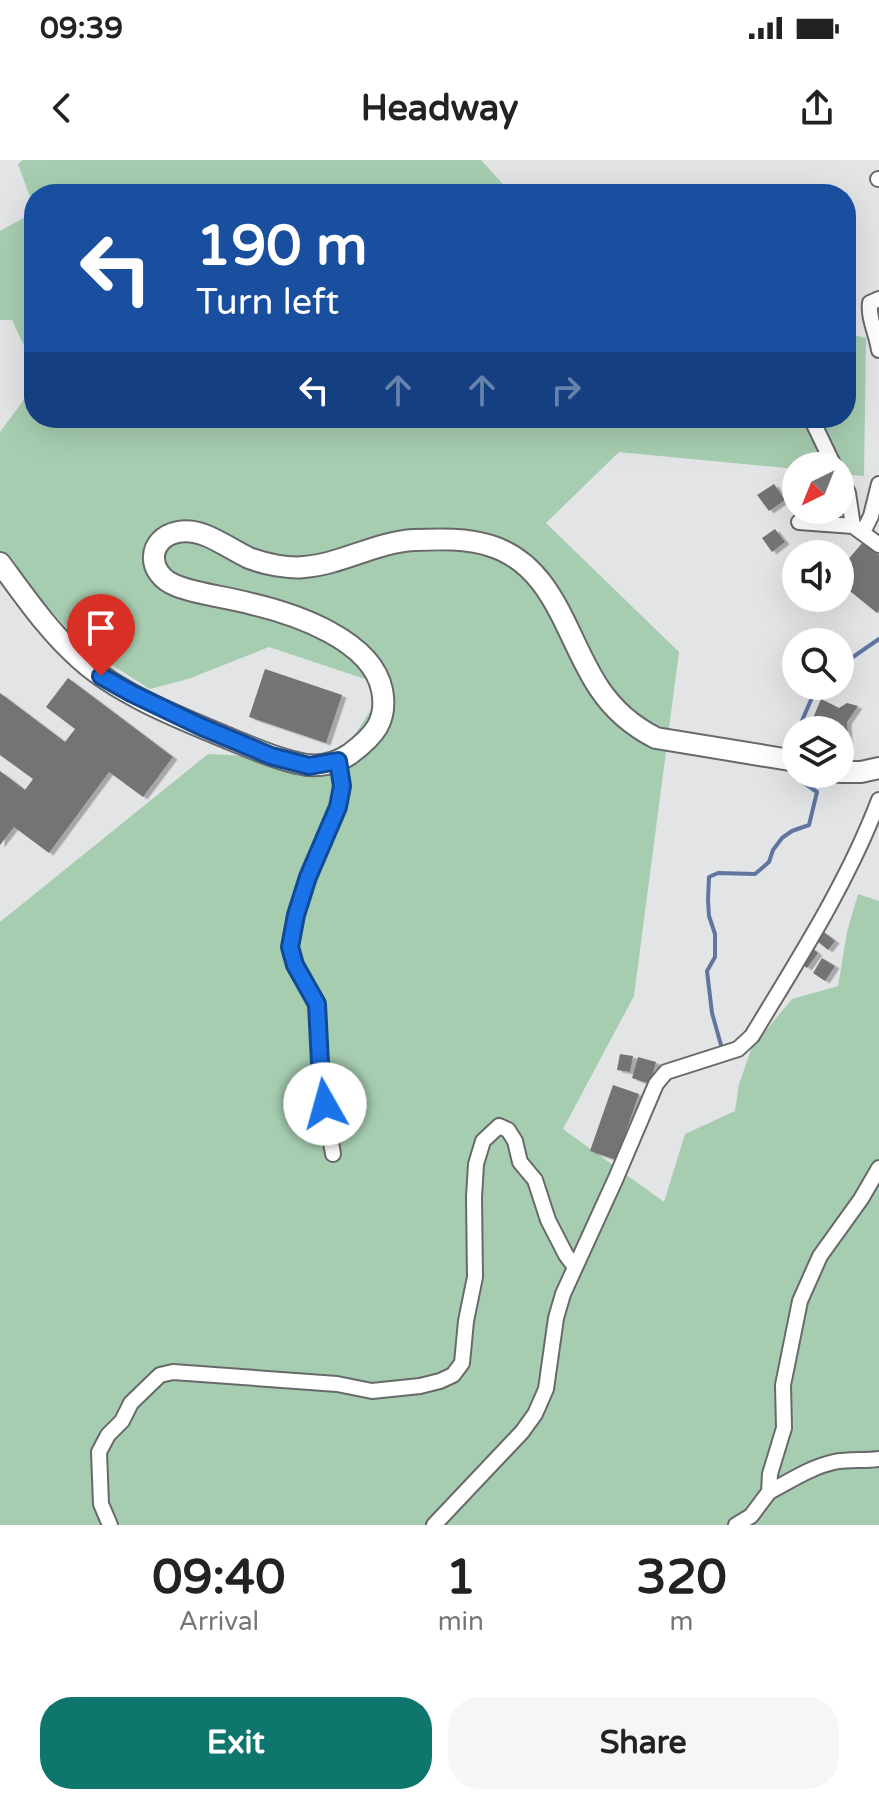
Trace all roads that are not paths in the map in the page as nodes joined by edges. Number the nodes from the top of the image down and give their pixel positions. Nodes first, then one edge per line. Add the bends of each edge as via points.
1 (879, 299) edge
2 (879, 350) edge
3 (816, 428) edge
4 (827, 452) edge
5 (879, 484) edge
6 (854, 515) edge
7 (816, 524) edge
8 (858, 529) junction
9 (879, 545) edge
10 (0, 563) edge
11 (782, 759) edge
12 (338, 761) junction
13 (879, 768) edge
14 (854, 772) edge
15 (879, 800) edge
16 (333, 1154) dead end
17 (879, 1168) edge
18 (575, 1267) junction
19 (879, 1459) edge
20 (769, 1492) junction
21 (110, 1525) edge
22 (434, 1525) edge
23 (736, 1525) edge

1 - 2 street via 870,303 869,311
3 - 4 street
5 - 8 street via 871,516
6 - 8 street
7 - 8 street
8 - 9 street
10 - 12 street via 62,642 121,688 271,756 309,766
11 - 12 street via 656,738 642,731 599,689 550,592 521,562 491,546 411,540 291,567 252,559 202,534 173,533 153,559 164,580 255,604 330,632 372,667 385,705 382,718 367,741
12 - 16 street via 338,807 308,877 290,947 317,1004 321,1083
13 - 14 street
15 - 18 street via 835,897 752,1036 738,1049 666,1072 656,1084
17 - 20 street via 820,1256 800,1301 783,1385 784,1428
18 - 21 street via 548,1220 535,1180 520,1162 515,1141 499,1126 483,1141 476,1164 475,1277 462,1363 453,1375 420,1386 372,1391 276,1379 160,1375 131,1403 99,1452 101,1504
18 - 22 street via 556,1318 546,1389 535,1414
19 - 20 street via 831,1462
20 - 23 street via 751,1516

